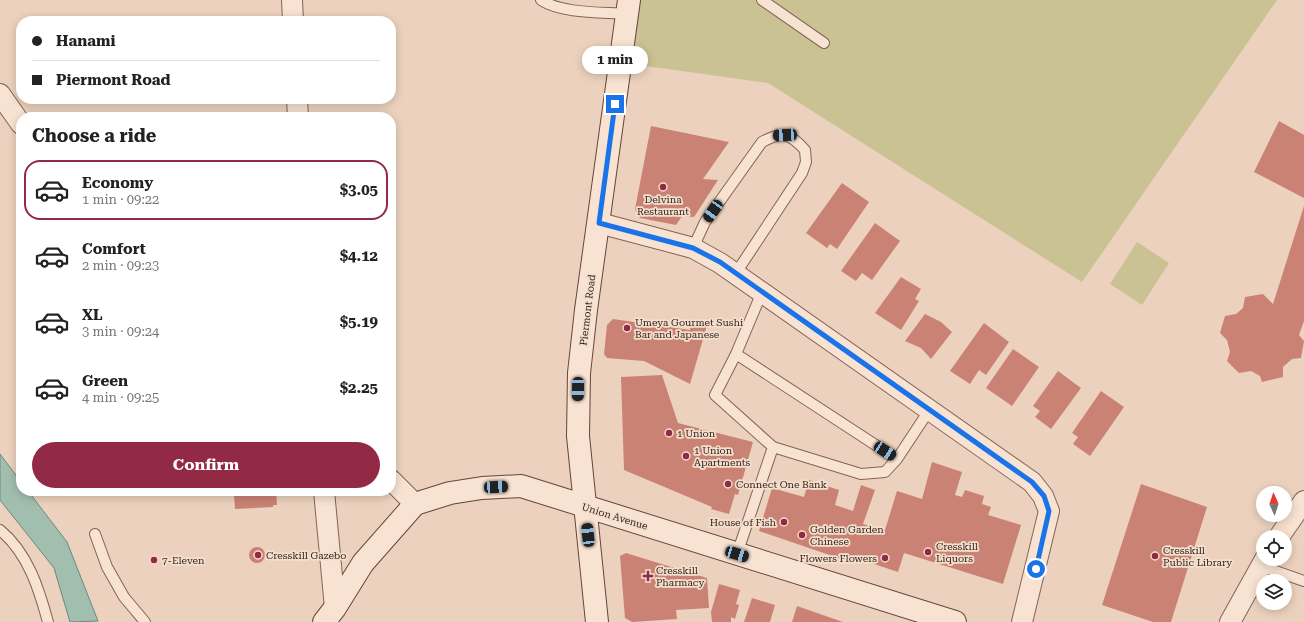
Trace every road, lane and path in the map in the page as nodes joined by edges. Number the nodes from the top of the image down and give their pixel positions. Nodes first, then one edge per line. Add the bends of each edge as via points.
1 (292, 0) edge
2 (541, 0) edge
3 (762, 0) edge
4 (628, 7) edge
5 (293, 16) edge
6 (824, 43) dead end
7 (0, 94) edge
8 (16, 117) edge
9 (599, 223) junction
10 (693, 248) junction
11 (736, 273) junction
12 (762, 292) junction
13 (736, 354) junction
14 (930, 409) junction
15 (773, 447) junction
16 (897, 459) junction
17 (396, 485) edge
18 (324, 496) edge
19 (1304, 501) edge
20 (415, 504) junction
21 (584, 506) junction
22 (0, 530) edge
23 (1284, 530) edge
24 (96, 534) dead end
25 (737, 554) junction
26 (1261, 566) edge
27 (1272, 566) edge
28 (1304, 581) edge
29 (329, 615) edge
30 (48, 622) edge
31 (144, 622) edge
32 (597, 622) edge
33 (954, 622) edge
34 (1022, 622) edge
35 (1230, 622) edge

1 - 5 street
2 - 4 lane via 566,9
3 - 6 lane
4 - 9 main road, Piermont Road
7 - 8 street
9 - 10 street
9 - 21 main road, Piermont Road via 579,373 578,436
10 - 11 street
10 - 11 lane via 705,222 762,142 774,135 785,135 796,140 805,150 806,162 802,173
11 - 12 street
12 - 13 lane
12 - 14 street
13 - 15 lane via 715,394
13 - 16 lane
14 - 16 lane
14 - 34 street via 1032,482 1044,496 1049,511
15 - 16 lane via 861,474 885,472
15 - 25 lane
17 - 20 street
18 - 29 street
19 - 23 street
20 - 21 main road, Union Avenue via 450,492 516,486
20 - 29 main road via 364,563
21 - 25 main road, Union Avenue
21 - 32 main road, Piermont Road
22 - 30 lane via 27,562
24 - 31 lane via 107,568 124,598
25 - 33 main road, Union Avenue
26 - 35 street
27 - 28 lane

